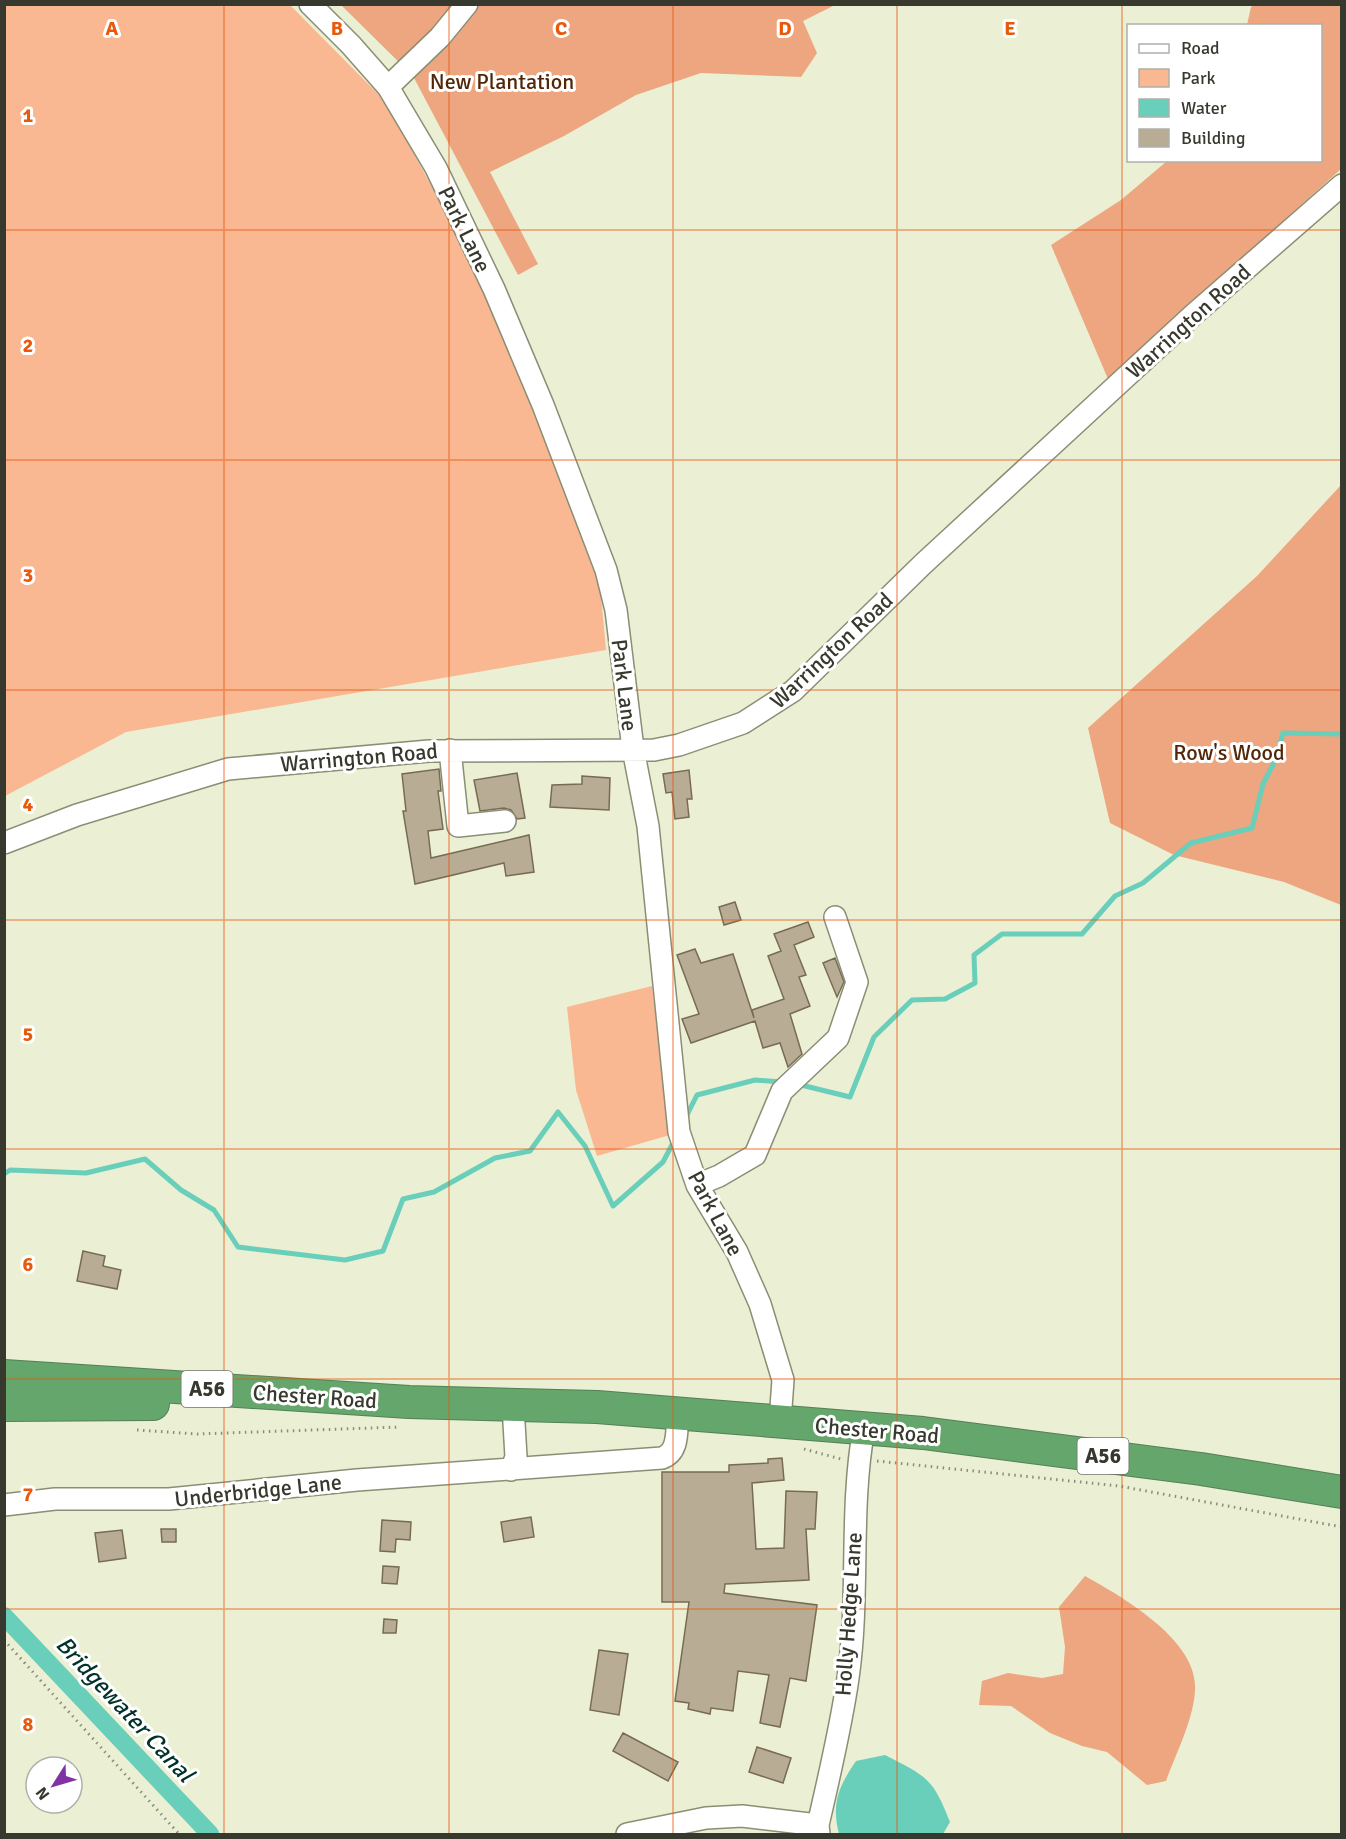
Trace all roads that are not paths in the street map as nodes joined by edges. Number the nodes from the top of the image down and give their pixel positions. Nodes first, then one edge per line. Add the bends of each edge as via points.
1 (310, 4) edge
2 (467, 4) edge
3 (388, 87) junction
4 (1341, 184) edge
5 (450, 750) junction
6 (633, 750) junction
7 (506, 821) dead end
8 (4, 843) edge
9 (835, 917) dead end
10 (697, 1185) junction
11 (4, 1376) edge
12 (4, 1405) edge
13 (513, 1406) junction
14 (678, 1413) junction
15 (411, 1414) junction
16 (780, 1421) junction
17 (864, 1428) junction
18 (511, 1470) junction
19 (1341, 1492) edge
20 (4, 1505) edge
21 (819, 1830) edge
22 (627, 1834) edge

1 - 3 street, Park Lane
2 - 3 street via 440,37
3 - 6 street, Park Lane via 436,168 494,289 602,559 616,610
4 - 6 street, Warrington Road via 1114,387 776,704 743,723 688,742 654,750
5 - 6 street, Warrington Road
5 - 7 street via 458,826
5 - 8 street, Warrington Road via 228,769 77,815
6 - 10 street, Park Lane via 648,826 679,1132
9 - 10 street via 857,982 838,1038 782,1091 755,1155
10 - 16 street, Park Lane via 737,1252 760,1304 783,1380
11 - 15 highway, Chester Road / A56
12 - 15 highway, Chester Road / A56
13 - 14 highway, Chester Road / A56
13 - 15 highway, Chester Road / A56
13 - 18 street via 516,1457
14 - 16 highway, Chester Road / A56
14 - 18 street, Underbridge Lane via 675,1445 662,1458
16 - 17 highway, Chester Road / A56
17 - 19 highway, Chester Road / A56 via 1201,1468
17 - 21 street, Holly Hedge Lane via 854,1506 848,1678
18 - 20 street, Underbridge Lane via 357,1480 169,1499 55,1499
21 - 22 street via 742,1816 706,1818

